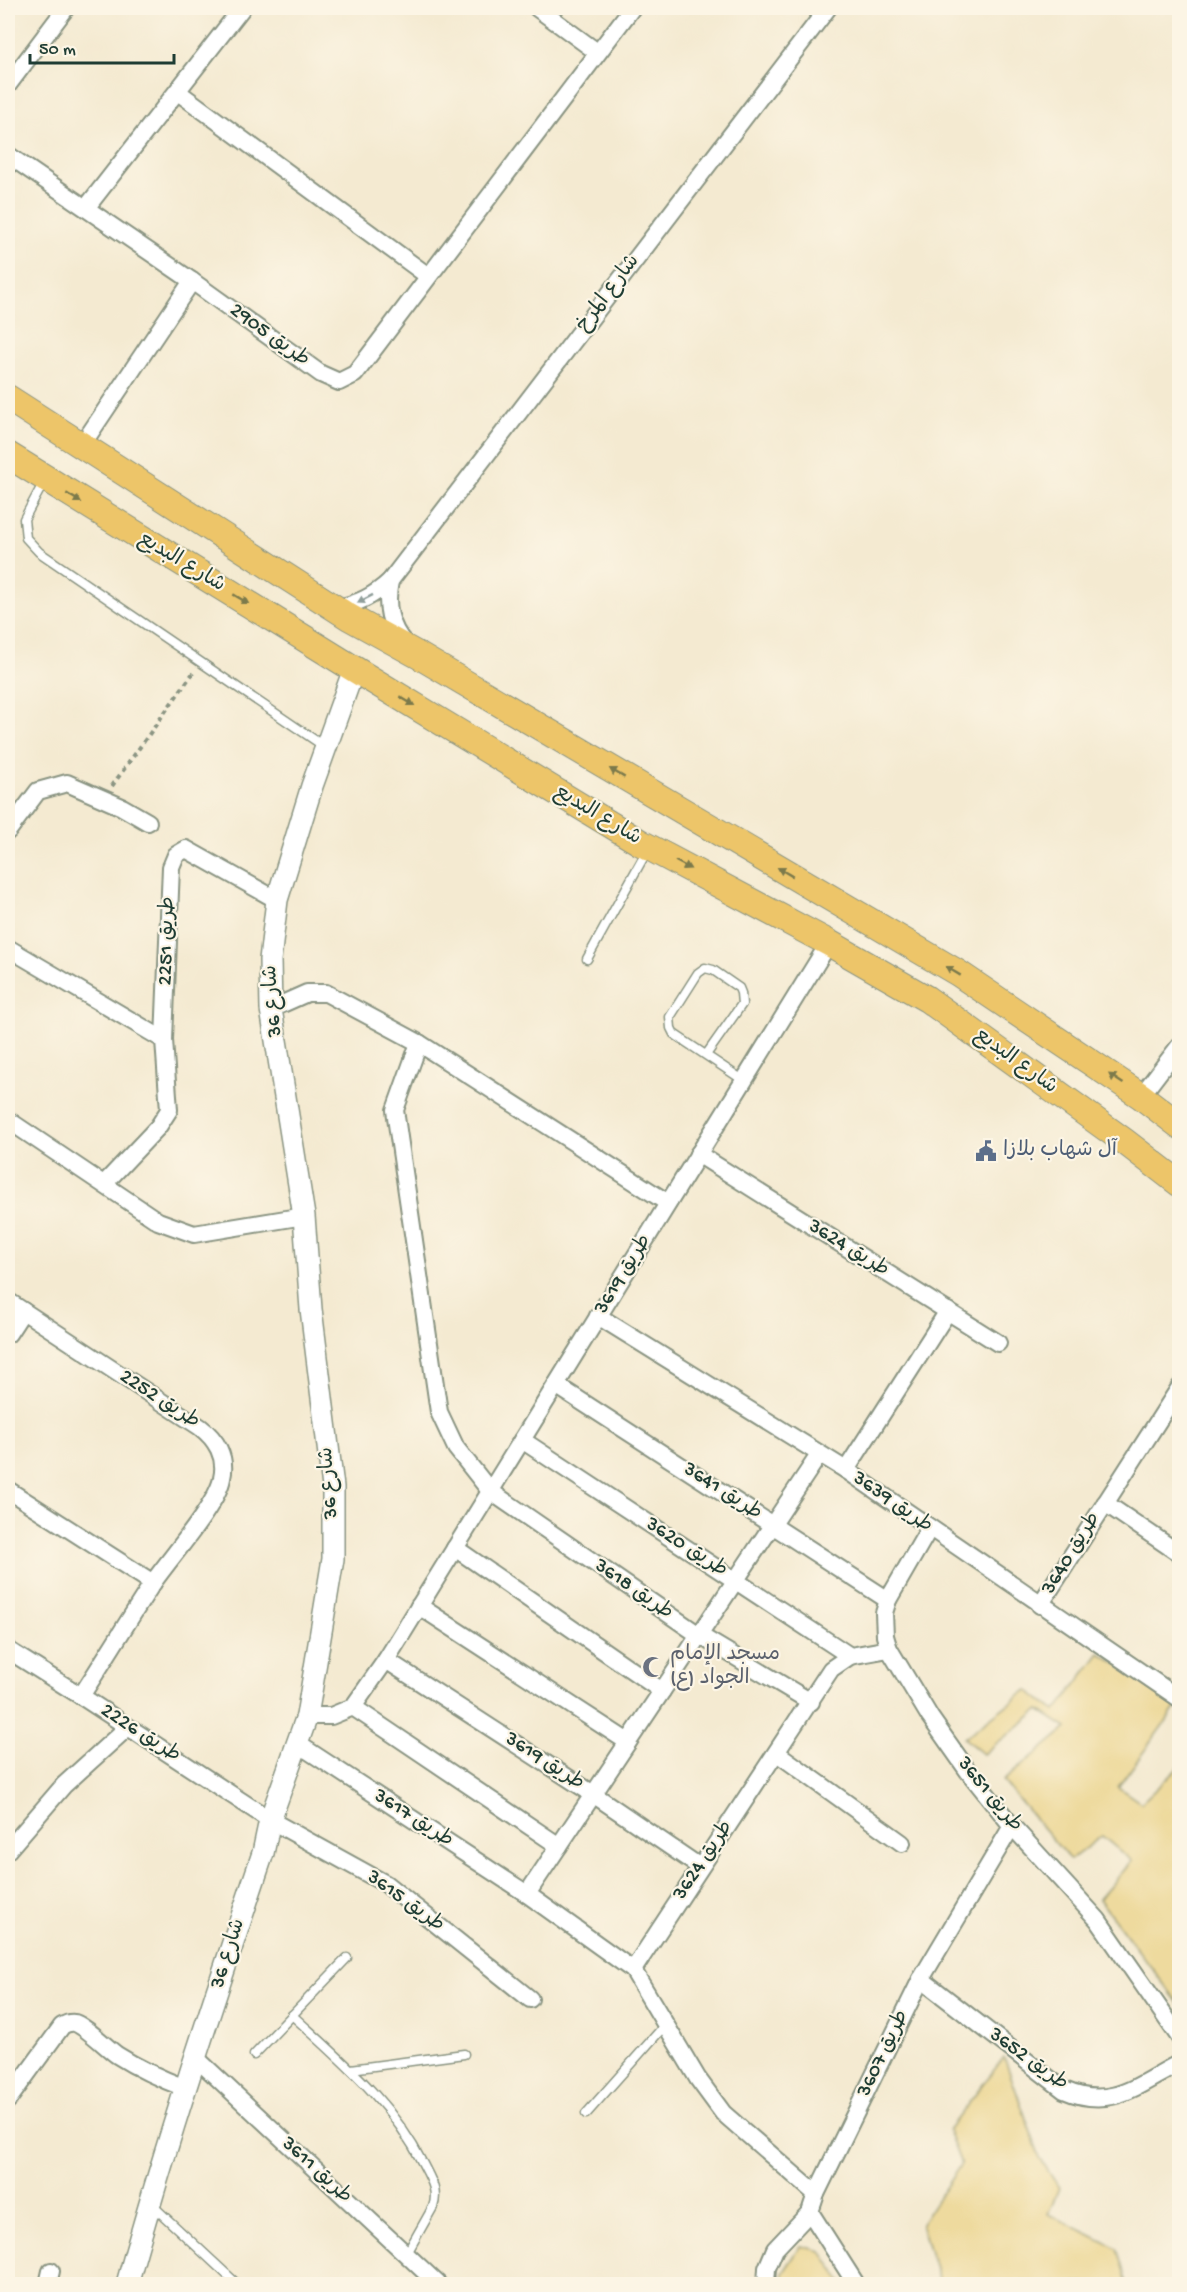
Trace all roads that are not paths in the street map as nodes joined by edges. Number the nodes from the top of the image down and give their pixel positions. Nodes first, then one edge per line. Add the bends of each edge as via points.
1 (66, 8) edge
2 (242, 8) edge
3 (537, 8) edge
4 (632, 8) edge
5 (828, 8) edge
6 (597, 52) junction
7 (8, 85) edge
8 (178, 92) junction
9 (8, 155) edge
10 (86, 208) junction
11 (428, 276) junction
12 (192, 281) junction
13 (8, 398) edge
14 (82, 445) junction
15 (8, 455) edge
16 (46, 480) junction
17 (390, 581) junction
18 (336, 609) junction
19 (416, 654) junction
20 (354, 669) junction
21 (326, 748) junction
22 (148, 822) dead end
23 (8, 831) edge
24 (650, 847) junction
25 (277, 900) junction
26 (829, 943) junction
27 (8, 948) edge
28 (587, 959) dead end
29 (271, 1009) junction
30 (164, 1040) junction
31 (419, 1043) junction
32 (1179, 1045) edge
33 (706, 1055) junction
34 (743, 1080) junction
35 (1141, 1096) junction
36 (8, 1120) edge
37 (1179, 1126) edge
38 (698, 1154) junction
39 (104, 1184) junction
40 (1179, 1184) edge
41 (669, 1203) junction
42 (304, 1216) junction
43 (8, 1301) edge
44 (23, 1311) junction
45 (948, 1311) junction
46 (598, 1316) junction
47 (8, 1334) edge
48 (998, 1343) dead end
49 (556, 1385) junction
50 (1179, 1387) edge
51 (522, 1440) junction
52 (819, 1455) junction
53 (846, 1470) junction
54 (8, 1490) edge
55 (490, 1491) junction
56 (1105, 1503) junction
57 (773, 1525) junction
58 (929, 1529) junction
59 (455, 1548) junction
60 (1179, 1554) edge
61 (735, 1581) junction
62 (153, 1583) junction
63 (888, 1600) junction
64 (1040, 1605) junction
65 (419, 1606) junction
66 (699, 1635) junction
67 (889, 1649) junction
68 (8, 1650) edge
69 (850, 1656) junction
70 (386, 1660) junction
71 (662, 1690) junction
72 (81, 1696) junction
73 (1179, 1699) edge
74 (811, 1702) junction
75 (353, 1707) junction
76 (307, 1716) junction
77 (128, 1727) junction
78 (628, 1742) junction
79 (298, 1744) junction
80 (777, 1753) junction
81 (593, 1794) junction
82 (270, 1820) junction
83 (1012, 1826) junction
84 (903, 1843) dead end
85 (559, 1846) junction
86 (8, 1850) edge
87 (700, 1867) junction
88 (527, 1894) junction
89 (347, 1958) dead end
90 (633, 1970) junction
91 (921, 1979) junction
92 (530, 1999) dead end
93 (292, 2015) junction
94 (665, 2025) junction
95 (1179, 2038) edge
96 (464, 2054) dead end
97 (254, 2055) dead end
98 (195, 2057) junction
99 (1179, 2063) edge
100 (351, 2069) junction
101 (185, 2088) junction
102 (8, 2100) edge
103 (586, 2114) dead end
104 (816, 2194) junction
105 (149, 2202) junction
106 (810, 2212) junction
107 (405, 2255) junction
108 (127, 2284) edge
109 (237, 2284) edge
110 (438, 2284) edge
111 (766, 2284) edge
112 (856, 2284) edge

1 - 7 street
2 - 8 street
3 - 6 street
4 - 6 street, طريق 2905
5 - 17 street, شارع المرخ
6 - 11 street, طريق 2905
8 - 10 street
8 - 11 street
9 - 10 street, طريق 2905
10 - 12 street, طريق 2905
11 - 12 street, طريق 2905 via 355,374 339,382 321,374
12 - 14 street
13 - 14 main road, شارع البديع
14 - 18 main road, شارع البديع
15 - 16 main road, شارع البديع
16 -> 20 main road, شارع البديع
16 - 21 lane via 24,519 26,538 39,552
17 -> 18 street, شارع المرخ via 365,599
17 - 19 street via 389,616 399,637
18 - 19 main road, شارع البديع
35 -> 19 main road, شارع البديع via 958,973
20 - 21 street, شارع 36
20 -> 24 main road, شارع البديع
21 - 25 street, شارع 36
22 - 23 street via 67,783 38,791
24 -> 26 main road, شارع البديع
24 - 28 lane
25 - 29 street, شارع 36 via 270,960
25 - 30 street, طريق 2251 via 186,849 176,855 171,867
26 - 34 street, طريق 3619
26 - 40 main road, شارع البديع via 927,999
27 - 30 street
29 - 31 street via 307,993 326,993
29 - 42 street, شارع 36
30 - 39 street, طريق 2251 via 169,1110
31 - 41 street
31 - 55 street, طريق 3618 via 395,1110 439,1412 456,1448
32 - 35 street
33 - 33 lane via 674,1034 670,1017 698,972 705,968 739,988 742,1004
33 - 34 lane
34 - 38 street, طريق 3619
35 - 37 main road, شارع البديع
36 - 39 street
38 - 41 street, طريق 3619
38 - 45 street, طريق 3624
39 - 42 street via 158,1221 194,1234
41 - 46 street, طريق 3619
42 - 76 street, شارع 36 via 333,1487 333,1558
43 - 44 street, طريق 2252
44 - 47 street
44 - 62 street, طريق 2252 via 208,1432 219,1448 224,1466 217,1493
45 - 48 street, طريق 3624
45 - 53 street
46 - 49 street, طريق 3619
46 - 52 street, طريق 3639
49 - 51 street, طريق 3619
49 - 57 street, طريق 3641
50 - 56 street, طريق 3640
51 - 55 street, طريق 3619
51 - 61 street, طريق 3620
52 - 53 street, طريق 3639
52 - 57 street
53 - 58 street, طريق 3639
54 - 62 street
55 - 59 street, طريق 3619
55 - 66 street, طريق 3618
56 - 60 street, طريق 3640
56 - 64 street, طريق 3640
57 - 61 street
57 - 63 street, طريق 3641
58 - 63 street, طريق 3651
58 - 64 street, طريق 3639
59 - 65 street, طريق 3619
59 - 71 street
61 - 66 street
61 - 69 street, طريق 3620
62 - 72 street, طريق 2252
63 - 67 street, طريق 3651 via 884,1613
64 - 73 street, طريق 3639
65 - 70 street, طريق 3619
65 - 78 street
66 - 71 street
66 - 74 street, طريق 3618
67 - 69 street
67 - 83 street, طريق 3651 via 930,1717
68 - 72 street, طريق 2226
69 - 74 street, طريق 3624 via 831,1670
70 - 75 street, طريق 3619
70 - 81 street, طريق 3619
71 - 78 street
72 - 77 street, طريق 2226
74 - 80 street, طريق 3624
75 - 76 street via 331,1716
75 - 85 street
76 - 79 street, شارع 36
77 - 82 street, طريق 2226
77 - 86 street via 64,1785
78 - 81 street
79 - 82 street, شارع 36
79 - 88 street, طريق 3617
80 - 84 street
80 - 87 street, طريق 3624
81 - 85 street
81 - 87 street, طريق 3619
82 - 92 street, طريق 3615 via 386,1884
82 - 98 street, شارع 36 via 263,1853
83 - 91 street, طريق 3607
83 - 95 street, طريق 3651 via 1098,1920
85 - 88 street
87 - 90 street, طريق 3624
88 - 90 street, طريق 3617
89 - 93 lane
90 - 94 street
91 - 99 street, طريق 3652 via 1064,2090 1078,2096 1114,2096
91 - 104 street, طريق 3607
93 - 97 lane
93 - 100 lane
94 - 103 lane
94 - 104 street via 723,2113
96 - 100 lane
98 - 101 street, شارع 36
98 - 107 street, طريق 3611
100 - 107 lane via 391,2111 434,2186 436,2200
101 - 102 street via 135,2066 78,2024 67,2023
101 - 105 street, شارع 36
104 - 106 street, طريق 3607
105 - 108 street, شارع 36
105 - 109 lane
106 - 111 street, طريق 3607 via 774,2249
106 - 112 street
107 - 110 street, طريق 3611

